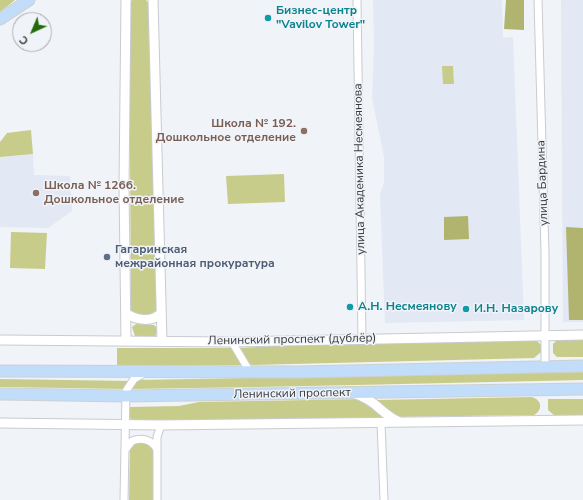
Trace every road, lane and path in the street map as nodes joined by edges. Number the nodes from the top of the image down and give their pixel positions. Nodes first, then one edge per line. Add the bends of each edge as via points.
1 (29, 0) edge
2 (357, 0) edge
3 (538, 0) edge
4 (127, 2) edge
5 (151, 2) edge
6 (17, 4) edge
7 (0, 19) edge
8 (126, 312) junction
9 (161, 313) junction
10 (583, 335) edge
11 (546, 336) junction
12 (362, 339) junction
13 (0, 340) edge
14 (126, 341) junction
15 (162, 341) junction
16 (232, 342) junction
17 (583, 366) edge
18 (545, 367) junction
19 (0, 371) edge
20 (147, 372) junction
21 (250, 372) junction
22 (583, 389) edge
23 (354, 393) junction
24 (0, 394) edge
25 (126, 396) junction
26 (583, 420) edge
27 (0, 423) edge
28 (381, 423) junction
29 (402, 423) junction
30 (125, 425) junction
31 (161, 425) junction
32 (125, 450) junction
33 (157, 450) junction
34 (124, 500) edge
35 (158, 500) edge
36 (384, 500) edge

1 - 6 main road
2 - 12 street, улица Академика Несмеянова
3 - 11 street, улица Бардина
4 - 8 street via 124,186
5 - 9 street
6 - 7 main road
8 - 9 street via 136,319 152,319
8 - 14 street
9 - 15 street
10 - 11 street, Ленинский проспект (дублёр)
11 - 12 street, Ленинский проспект (дублёр)
11 - 18 street, улица Бардина
12 - 16 street, Ленинский проспект (дублёр)
13 - 14 street, Ленинский проспект (дублёр)
14 - 15 street, Ленинский проспект (дублёр)
15 - 16 street, Ленинский проспект (дублёр)
16 - 21 street
17 - 18 main road, Ленинский проспект
18 - 21 main road, Ленинский проспект
19 - 20 main road, Ленинский проспект
20 - 21 main road, Ленинский проспект
20 - 25 street via 134,379
22 - 23 main road, Ленинский проспект
23 - 25 main road, Ленинский проспект
23 - 29 street via 367,398
24 - 25 main road, Ленинский проспект
25 - 30 street
26 - 29 street
27 - 30 street
28 - 29 street
28 - 31 street
28 - 36 street
30 - 31 street
30 - 32 street
31 - 33 street
32 - 33 street via 132,441 143,439 152,442
32 - 34 street
33 - 35 street

